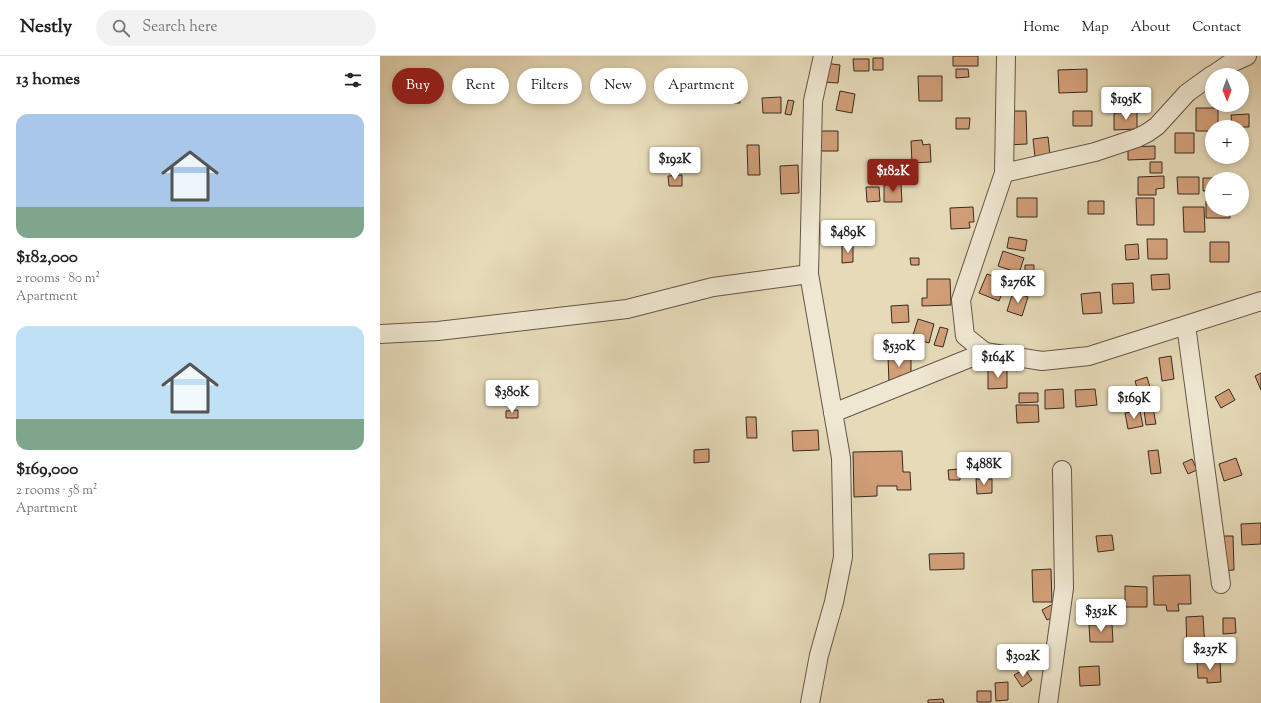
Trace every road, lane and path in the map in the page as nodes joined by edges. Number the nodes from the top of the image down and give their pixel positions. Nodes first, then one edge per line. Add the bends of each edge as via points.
1 (823, 56) edge
2 (1006, 56) edge
3 (1247, 56) edge
4 (1223, 68) edge
5 (1205, 80) edge
6 (1004, 173) junction
7 (809, 274) junction
8 (1261, 301) edge
9 (1186, 325) junction
10 (380, 334) edge
11 (985, 352) junction
12 (833, 413) junction
13 (1062, 470) dead end
14 (1220, 584) dead end
15 (810, 703) edge
16 (1048, 703) edge

1 - 7 street via 813,101
2 - 6 street
3 - 4 street
5 - 6 street via 1186,93 1157,126 1137,138 1095,152
6 - 11 street via 961,300 965,336
7 - 10 street via 713,287 627,309 438,331
7 - 12 street
8 - 9 street
9 - 11 street via 1089,356 1042,361
9 - 14 street
11 - 12 street
12 - 15 street via 841,458 843,557
13 - 16 street via 1064,588

